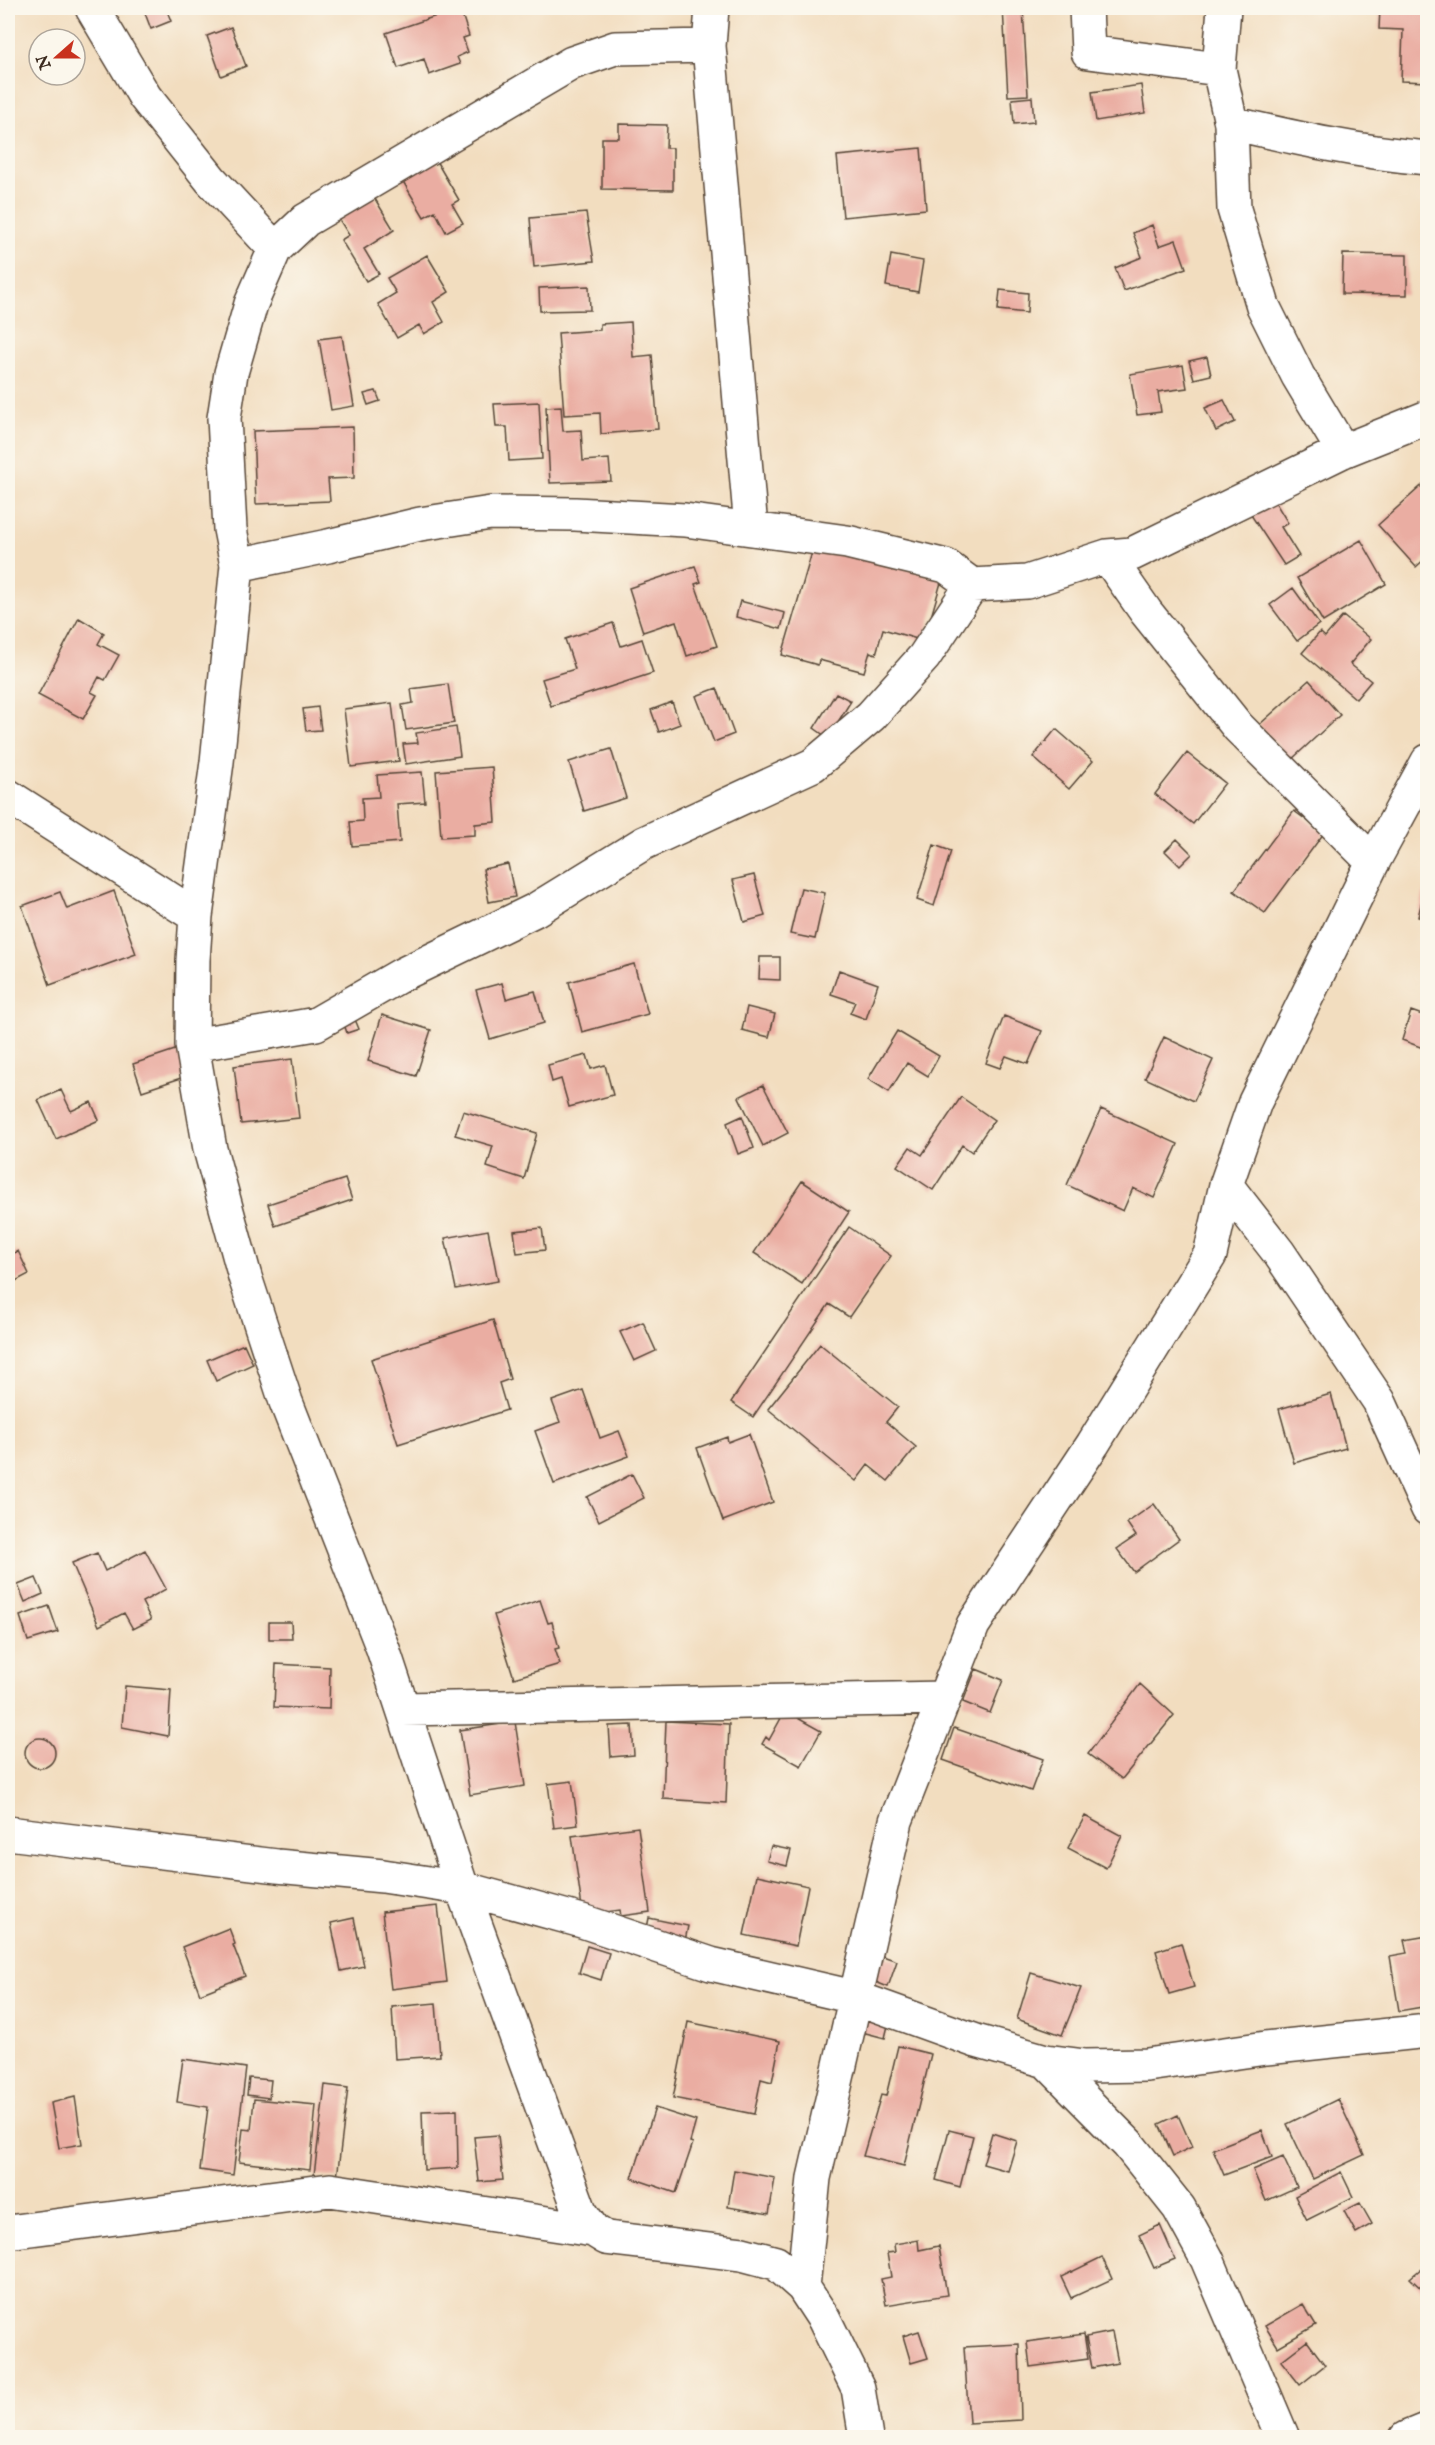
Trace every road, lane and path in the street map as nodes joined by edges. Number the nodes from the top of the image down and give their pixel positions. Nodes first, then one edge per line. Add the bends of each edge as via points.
1 (92, 8) edge
2 (712, 8) edge
3 (1086, 8) edge
4 (1224, 8) edge
5 (709, 46) junction
6 (1219, 69) junction
7 (1231, 123) junction
8 (1428, 158) edge
9 (275, 249) junction
10 (1428, 417) edge
11 (1343, 451) junction
12 (751, 528) junction
13 (1107, 556) junction
14 (237, 565) junction
15 (972, 585) junction
16 (1428, 761) edge
17 (11, 807) edge
18 (1373, 862) junction
19 (196, 916) junction
20 (192, 1045) junction
21 (1226, 1185) junction
22 (1428, 1509) edge
23 (944, 1698) junction
24 (403, 1709) junction
25 (8, 1833) edge
26 (462, 1888) junction
27 (854, 1996) junction
28 (1428, 2031) edge
29 (1046, 2061) junction
30 (593, 2230) junction
31 (8, 2232) edge
32 (803, 2287) junction
33 (1428, 2429) edge
34 (866, 2438) edge
35 (1283, 2438) edge
36 (1406, 2438) edge

1 - 9 street via 145,97 211,180
2 - 5 street
3 - 6 street via 1088,52
4 - 6 street
5 - 9 street via 615,48 572,63 306,220
5 - 12 street
6 - 7 street
7 - 8 street via 1305,140
7 - 11 street via 1234,209 1263,306 1298,376
9 - 14 street via 251,304 231,373 224,418 230,529
10 - 11 street
11 - 13 street via 1132,554
12 - 14 street via 586,514 491,513 420,524
12 - 15 street via 847,542 946,566
13 - 15 street via 1027,582
13 - 18 street via 1146,612 1238,727
14 - 19 street
15 - 20 street via 924,657 871,716 813,765 644,843 535,910 401,975 316,1024
16 - 18 street
17 - 19 street
18 - 21 street via 1256,1102
19 - 20 street
20 - 24 street via 210,1149 253,1300 286,1402
21 - 22 street via 1280,1253 1379,1401
21 - 23 street via 1210,1255 974,1625
23 - 24 street
23 - 27 street via 896,1821
24 - 26 street
25 - 26 street
26 - 27 street via 711,1964
26 - 30 street via 580,2211
27 - 29 street via 976,2041
27 - 32 street via 814,2178
28 - 29 street via 1147,2065 1085,2066
29 - 35 street via 1128,2144 1179,2208 1208,2259
30 - 31 street via 330,2190
30 - 32 street via 606,2238 742,2254 776,2263
32 - 34 street via 824,2319 858,2388
33 - 36 street

